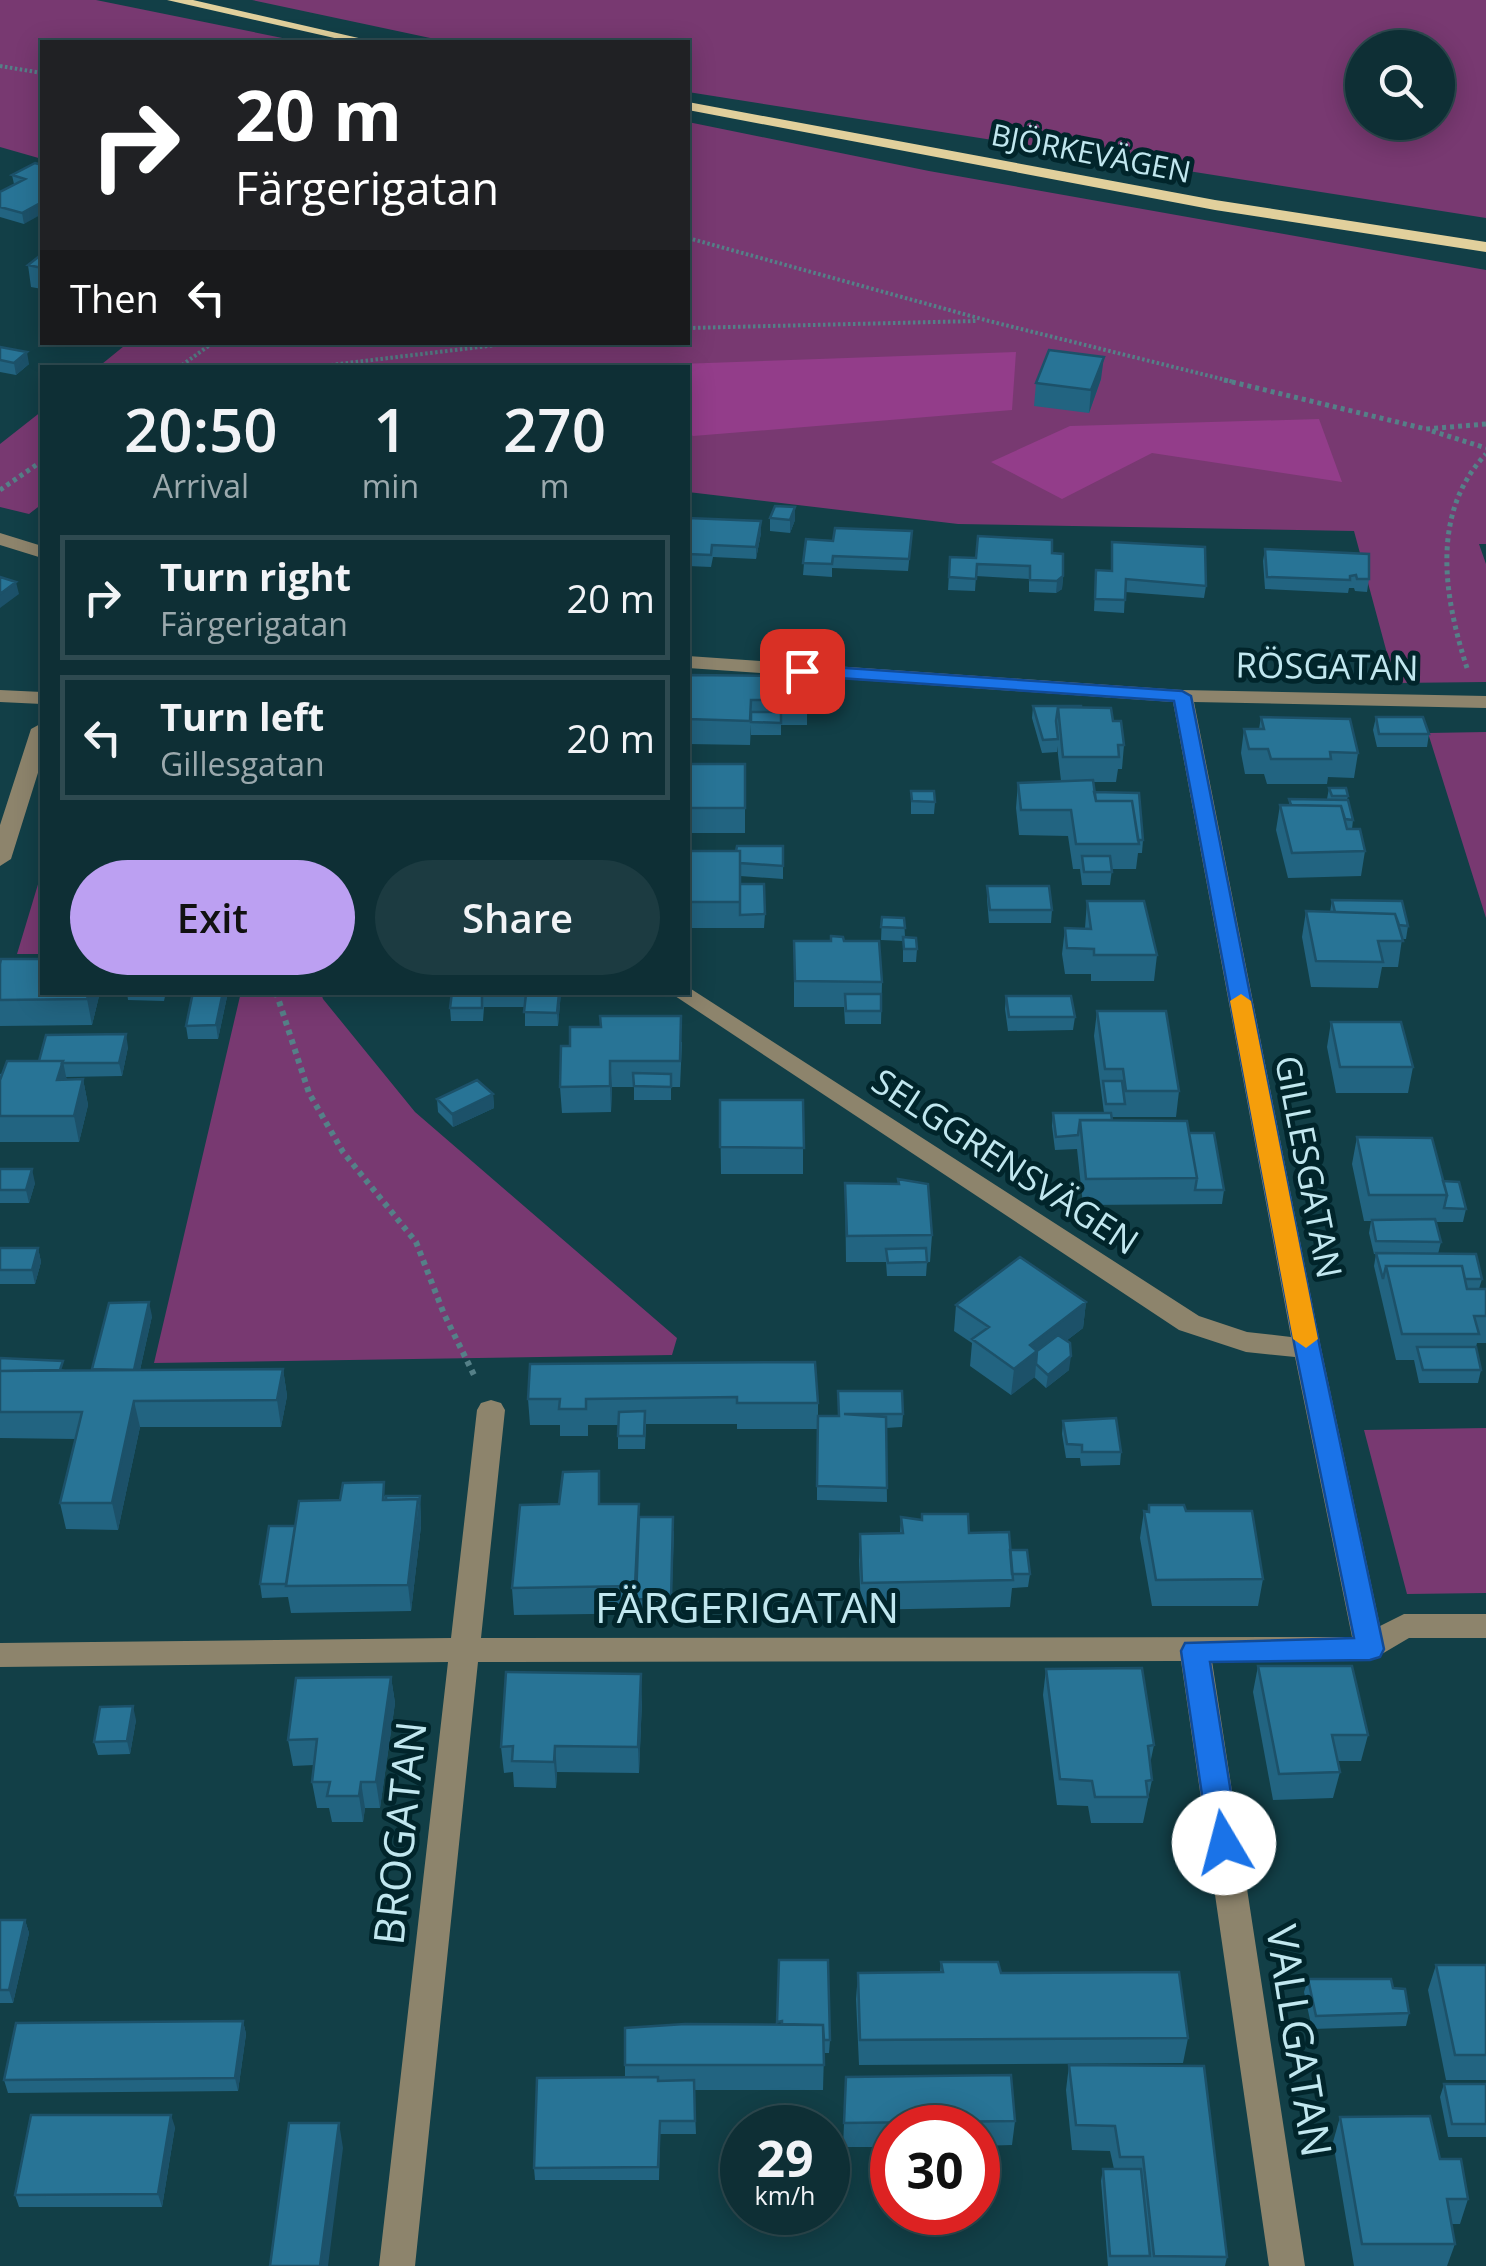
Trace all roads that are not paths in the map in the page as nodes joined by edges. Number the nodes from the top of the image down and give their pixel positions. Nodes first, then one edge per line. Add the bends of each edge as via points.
1 (174, 0) edge
2 (359, 40) edge
3 (690, 106) edge
4 (1486, 247) edge
5 (0, 539) edge
6 (40, 551) edge
7 (690, 662) edge
8 (0, 696) edge
9 (1182, 696) junction
10 (40, 698) edge
11 (1483, 702) edge
12 (40, 734) edge
13 (8, 812) edge
14 (0, 859) edge
15 (685, 995) edge
16 (1307, 1348) junction
17 (491, 1410) road end
18 (1486, 1626) edge
19 (1370, 1649) junction
20 (462, 1650) junction
21 (1195, 1651) junction
22 (0, 1655) edge
23 (397, 2266) edge
24 (1287, 2266) edge

1 - 2 main road
3 - 4 main road, BJÖRKEVÄGEN via 1214,205
5 - 6 street
7 - 9 street, RÖSGATAN
8 - 10 street
9 - 11 street, RÖSGATAN
9 - 16 street, GILLESGATAN
12 - 13 street
13 - 14 street
15 - 16 street, SELGGRENSVÄGEN via 1189,1324 1246,1342
16 - 19 street, GILLESGATAN
17 - 20 street, BROGATAN
18 - 19 street, FÄRGERIGATAN via 1404,1626
19 - 21 street, FÄRGERIGATAN
20 - 21 street, FÄRGERIGATAN
20 - 22 street, FÄRGERIGATAN
20 - 23 street, BROGATAN
21 - 24 street, VALLGATAN

